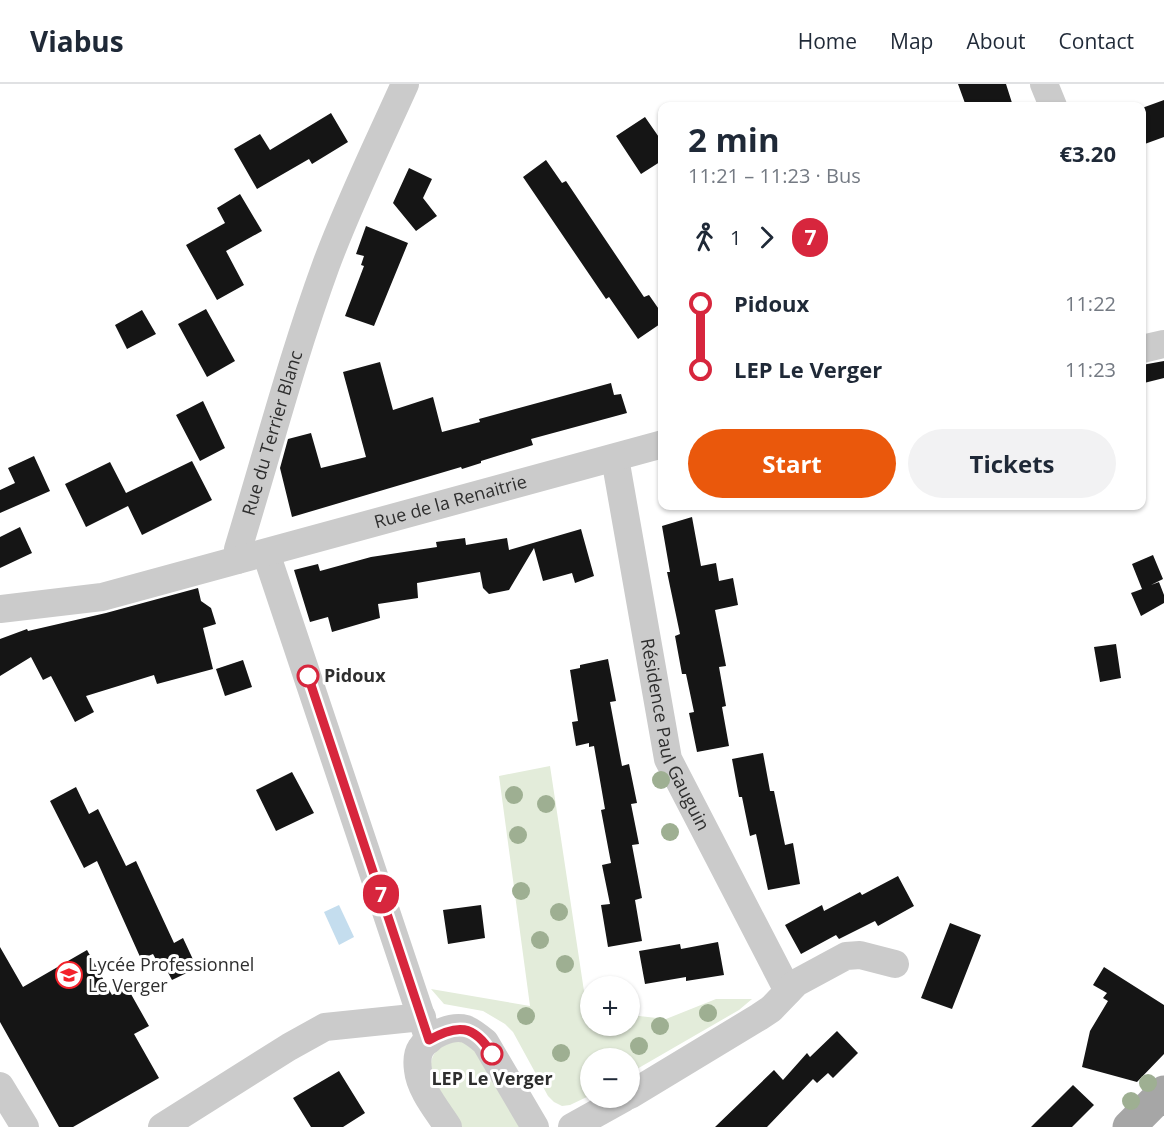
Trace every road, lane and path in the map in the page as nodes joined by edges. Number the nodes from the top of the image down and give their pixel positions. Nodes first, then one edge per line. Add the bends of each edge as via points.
1 (405, 84) edge
2 (1044, 84) edge
3 (1051, 102) edge
4 (1164, 344) edge
5 (1146, 348) edge
6 (658, 445) edge
7 (615, 458) junction
8 (266, 552) junction
9 (237, 560) junction
10 (0, 609) edge
11 (895, 964) dead end
12 (788, 991) junction
13 (425, 1028) junction
14 (0, 1086) edge
15 (640, 1089) edge
16 (1164, 1092) edge
17 (606, 1108) edge
18 (1133, 1126) edge
19 (25, 1127) edge
20 (162, 1127) edge
21 (448, 1127) edge
22 (535, 1127) edge
23 (572, 1127) edge

1 - 9 street, Rue du Terrier Blanc via 350,206 308,315
2 - 3 street
4 - 5 street
6 - 7 street, Rue de la Renaitrie
7 - 8 street, Rue de la Renaitrie
7 - 12 street, Résidence Paul Gauguin via 668,759
8 - 9 street, Rue de la Renaitrie
8 - 13 street
9 - 10 street via 102,597
11 - 12 street via 853,954 806,977
12 - 15 street via 759,1017
13 - 20 street via 325,1027
13 - 21 street via 418,1072
13 - 22 street via 465,1029 485,1042
14 - 19 street
16 - 18 main road
17 - 23 street

